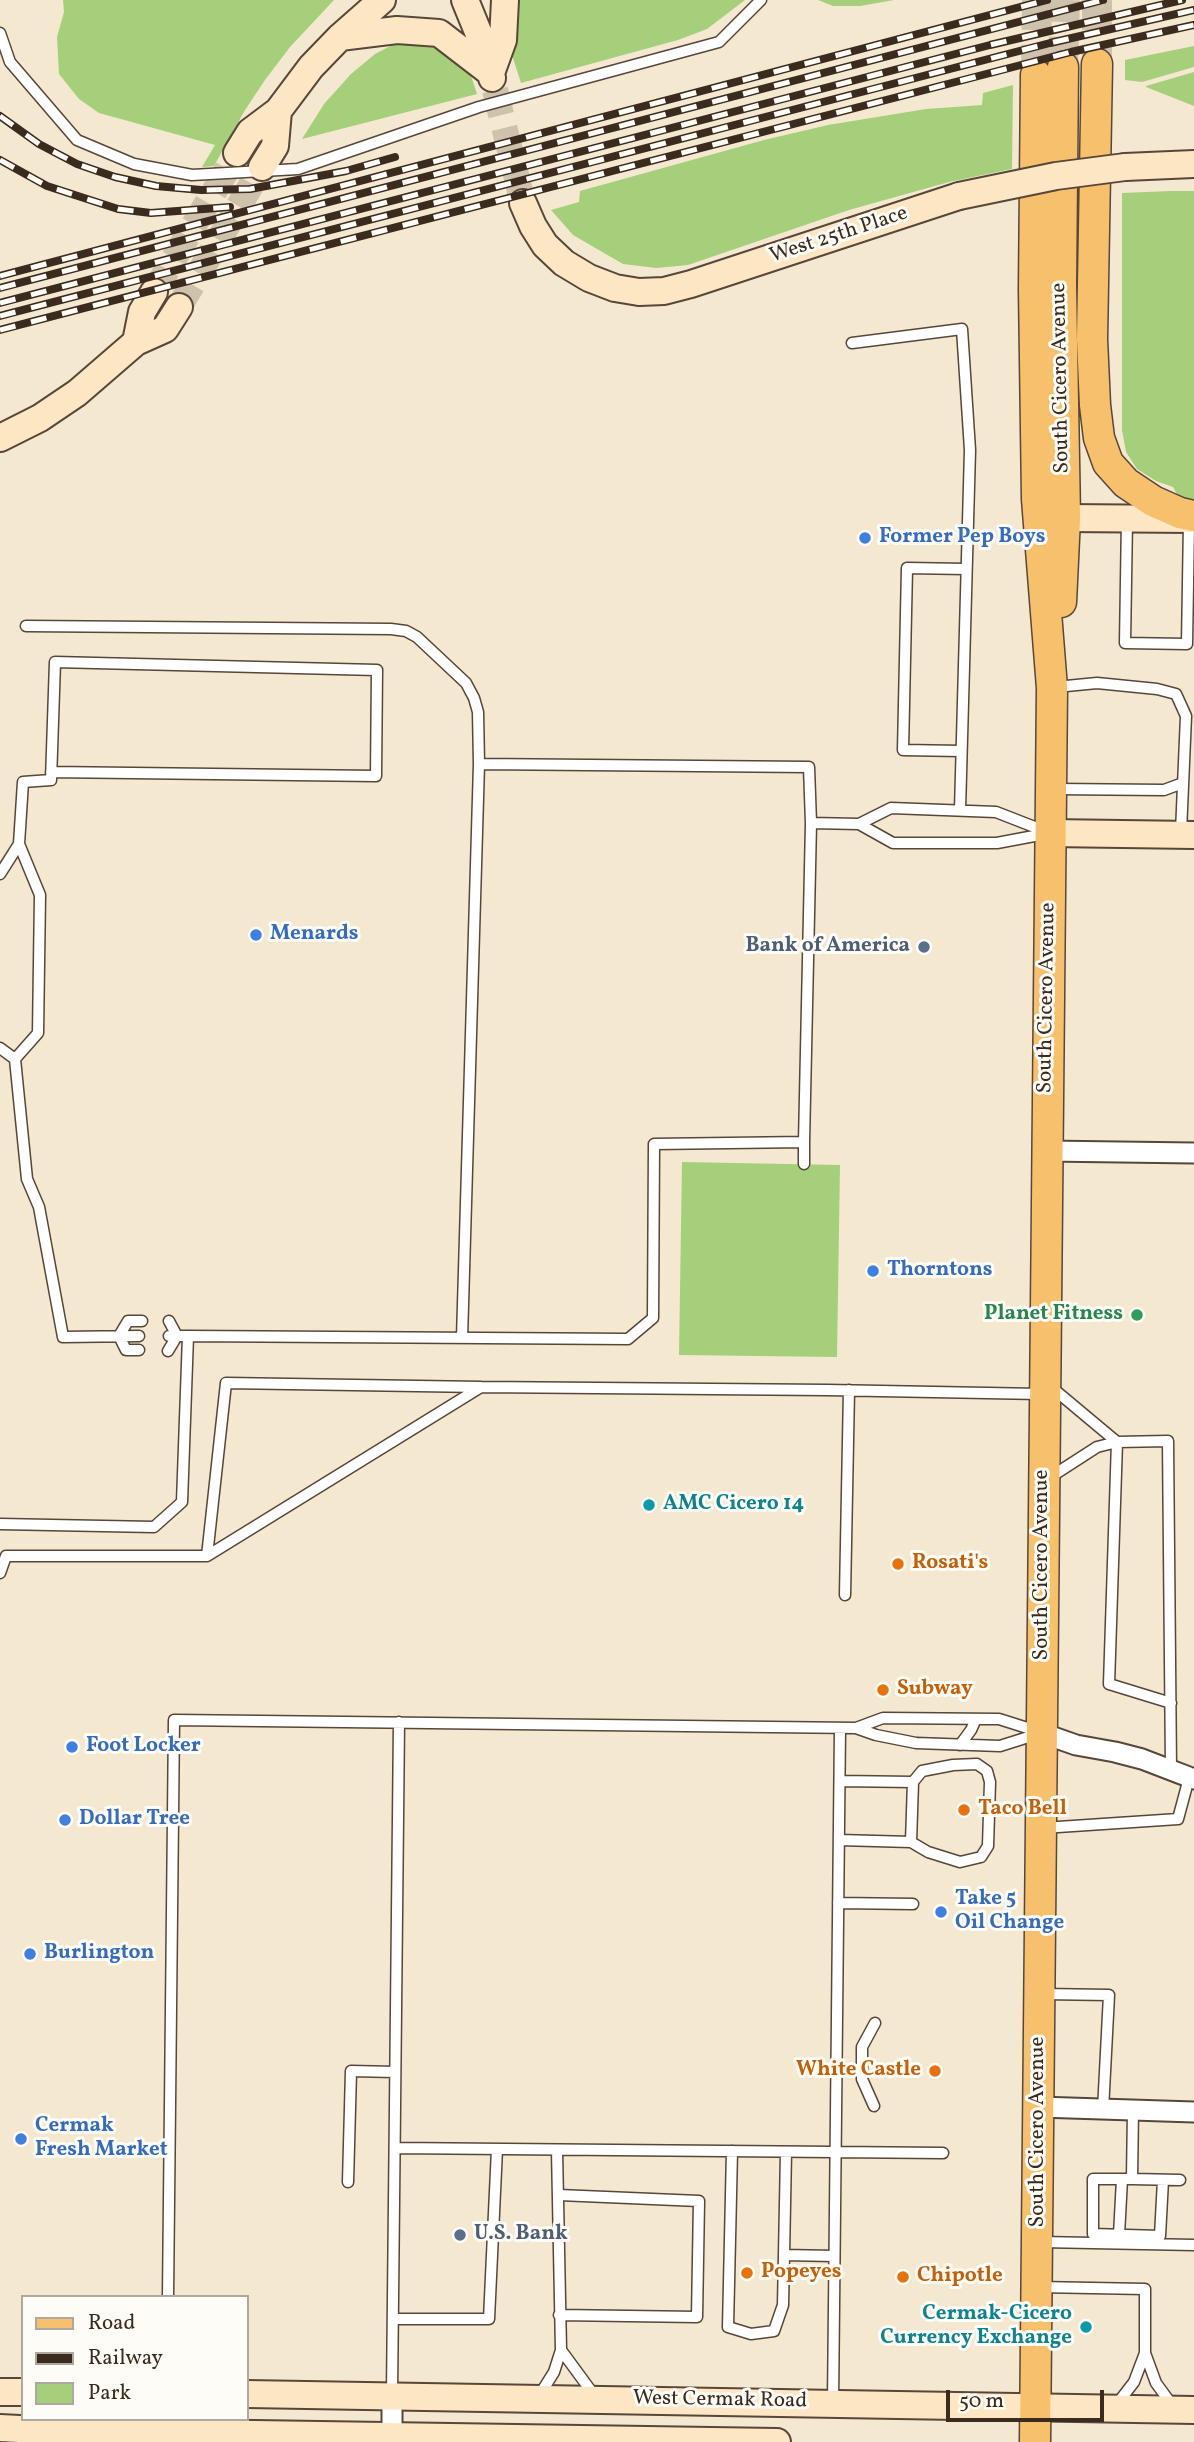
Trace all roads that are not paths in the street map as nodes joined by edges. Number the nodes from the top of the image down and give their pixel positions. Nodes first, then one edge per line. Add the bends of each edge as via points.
1 (351, 0) edge
2 (382, 0) edge
3 (465, 0) edge
4 (505, 0) edge
5 (761, 0) edge
6 (0, 33) edge
7 (340, 37) junction
8 (1097, 64) tunnel mouth
9 (493, 81) junction
10 (278, 111) junction
11 (237, 153) tunnel mouth
12 (1194, 164) edge
13 (261, 167) tunnel mouth
14 (523, 203) tunnel mouth
15 (154, 292) tunnel mouth
16 (179, 307) tunnel mouth
17 (1092, 339) junction
18 (136, 342) junction
19 (852, 343) dead end
20 (0, 438) edge
21 (1065, 518) junction
22 (1192, 518) edge
23 (1127, 519) junction
24 (967, 569) junction
25 (26, 626) dead end
26 (1190, 644) edge
27 (1052, 688) junction
28 (961, 751) junction
29 (479, 764) junction
30 (51, 772) junction
31 (1182, 783) junction
32 (1051, 789) junction
33 (960, 810) junction
34 (811, 823) junction
35 (859, 824) junction
36 (1050, 833) junction
37 (1188, 835) edge
38 (19, 844) junction
39 (0, 874) edge
40 (0, 1048) edge
41 (15, 1059) junction
42 (804, 1142) junction
43 (1046, 1151) junction
44 (1194, 1153) edge
45 (804, 1164) dead end
46 (142, 1321) dead end
47 (169, 1321) dead end
48 (119, 1336) junction
49 (139, 1336) dead end
50 (178, 1336) junction
51 (463, 1338) junction
52 (139, 1350) dead end
53 (168, 1351) dead end
54 (481, 1387) junction
55 (1044, 1388) junction
56 (849, 1390) junction
57 (1117, 1442) junction
58 (1044, 1482) junction
59 (0, 1524) edge
60 (3, 1556) edge
61 (207, 1556) junction
62 (0, 1573) edge
63 (845, 1595) dead end
64 (1171, 1703) junction
65 (975, 1719) junction
66 (399, 1722) junction
67 (840, 1728) junction
68 (856, 1728) junction
69 (1042, 1732) junction
70 (960, 1745) junction
71 (1185, 1776) edge
72 (840, 1781) junction
73 (913, 1782) junction
74 (1041, 1828) junction
75 (839, 1840) junction
76 (911, 1842) junction
77 (838, 1903) junction
78 (912, 1904) dead end
79 (1040, 1994) junction
80 (874, 2023) dead end
81 (396, 2072) junction
82 (874, 2106) dead end
83 (1039, 2108) junction
84 (1103, 2110) junction
85 (1133, 2110) junction
86 (1194, 2112) edge
87 (395, 2148) junction
88 (497, 2149) junction
89 (557, 2150) junction
90 (732, 2151) junction
91 (786, 2152) junction
92 (835, 2152) junction
93 (943, 2153) dead end
94 (1127, 2179) junction
95 (1163, 2180) junction
96 (1180, 2180) dead end
97 (348, 2182) dead end
98 (559, 2195) junction
99 (1119, 2235) junction
100 (1038, 2242) junction
101 (1194, 2245) edge
102 (784, 2255) junction
103 (834, 2256) junction
104 (1038, 2287) junction
105 (168, 2295) edge
106 (559, 2315) junction
107 (393, 2319) junction
108 (561, 2350) junction
109 (1145, 2353) junction
110 (0, 2392) edge
111 (21, 2392) edge
112 (248, 2394) edge
113 (392, 2396) junction
114 (538, 2398) junction
115 (596, 2399) junction
116 (833, 2402) junction
117 (1035, 2407) junction
118 (1114, 2409) junction
119 (1185, 2410) edge
120 (0, 2428) edge
121 (153, 2437) edge
122 (392, 2439) edge
123 (557, 2440) edge
124 (753, 2442) edge
125 (776, 2442) edge
126 (1035, 2442) edge

1 - 7 main road
2 - 7 main road
3 - 9 main road
4 - 9 main road via 503,40
5 - 6 lane via 719,41 479,107 298,169 192,175 134,164 77,140 10,62
7 - 9 main road via 397,30 439,33
7 - 10 main road
8 - 17 main road
10 - 11 main road via 250,132
10 - 13 main road via 275,146
12 - 14 main road, West 25th Place, bridge via 1056,176 959,196 664,291 615,288 564,263 545,244
15 - 18 main road via 142,312
16 - 18 main road via 166,328
17 - 21 main road via 1082,429
17 - 22 main road via 1099,438 1108,463 1126,483 1153,501
18 - 20 main road via 77,393
19 - 24 lane via 962,329 970,450
21 - 23 main road
21 - 27 main road, South Cicero Avenue
21 - 27 main road, South Cicero Avenue via 1061,299 1049,71 1034,289 1037,499
22 - 23 main road
22 - 26 lane
23 - 26 lane via 1125,643
24 - 28 lane
24 - 28 lane via 907,568 903,750
25 - 29 lane via 406,631 466,683 478,712
27 - 31 lane via 1097,683 1176,694 1186,716
27 - 32 main road, South Cicero Avenue
28 - 33 lane
29 - 34 lane via 809,767
29 - 51 lane
30 - 30 lane via 55,662 377,670 376,776
30 - 38 lane via 51,780 23,782
31 - 32 lane via 1164,790
31 - 37 lane
32 - 36 main road, South Cicero Avenue
33 - 35 lane via 891,808
33 - 36 lane via 996,812
34 - 35 lane
34 - 42 lane
35 - 36 lane via 892,843 997,843
36 - 37 main road
36 - 43 main road, South Cicero Avenue
38 - 39 lane
38 - 41 lane via 40,895 38,1033
40 - 41 lane
41 - 48 lane via 27,1179 39,1207 63,1337
42 - 45 lane
42 - 51 lane via 654,1144 653,1318 628,1339
43 - 44 street
43 - 55 main road, South Cicero Avenue
46 - 48 lane via 128,1321
47 - 50 lane
48 - 49 lane
48 - 52 lane via 126,1350
50 - 51 lane
50 - 53 lane
50 - 59 lane via 182,1502 154,1527
54 - 56 lane
54 - 61 lane
54 - 61 lane via 226,1383
55 - 56 lane
55 - 57 lane
55 - 58 main road, South Cicero Avenue
56 - 63 lane
57 - 58 lane via 1097,1447
57 - 64 lane via 1109,1684
57 - 64 lane via 1168,1441
58 - 69 main road, South Cicero Avenue
60 - 61 lane
60 - 62 lane
64 - 71 lane
65 - 68 lane via 883,1718
65 - 69 lane via 999,1719
65 - 70 lane
66 - 67 lane
66 - 81 lane
66 - 105 lane via 174,1720
67 - 68 lane
67 - 72 lane
68 - 70 lane via 916,1743
69 - 70 lane via 1000,1746
69 - 71 street
69 - 74 main road, South Cicero Avenue
71 - 74 lane via 1178,1819
72 - 73 lane
72 - 75 lane
73 - 76 lane
73 - 76 lane via 922,1771 953,1765 977,1764 987,1771 988,1846 981,1857 960,1862
74 - 79 main road, South Cicero Avenue
75 - 76 lane
75 - 77 lane
77 - 78 lane
77 - 92 lane
79 - 83 main road, South Cicero Avenue
79 - 84 lane via 1110,1995
80 - 82 lane via 862,2047 862,2079
81 - 87 lane
81 - 97 lane via 351,2071
83 - 84 street
83 - 100 main road, South Cicero Avenue
84 - 85 street
85 - 86 street
85 - 94 lane
87 - 88 lane
87 - 107 lane
88 - 89 lane
88 - 107 lane via 489,2319
89 - 90 lane
89 - 98 lane
90 - 91 lane
90 - 102 lane via 728,2327 751,2334 774,2331 783,2305
91 - 92 lane
91 - 102 lane
92 - 93 lane
92 - 103 lane
94 - 95 lane
94 - 99 lane
94 - 99 lane via 1093,2179 1093,2234
95 - 96 lane
95 - 99 lane via 1160,2236
98 - 106 lane
98 - 106 lane via 699,2201 697,2317
100 - 101 lane
100 - 104 main road, South Cicero Avenue
102 - 103 lane
103 - 116 lane
104 - 109 lane via 1144,2289
104 - 117 main road, South Cicero Avenue
106 - 108 lane
107 - 113 lane
108 - 114 lane
108 - 115 lane
109 - 118 lane via 1134,2382
109 - 119 lane via 1156,2383
110 - 111 main road
112 - 113 main road, West Cermak Road
113 - 114 main road, West Cermak Road
113 - 122 street
114 - 115 main road, West Cermak Road
115 - 116 main road, West Cermak Road
116 - 117 main road, West Cermak Road
117 - 118 main road, West Cermak Road
117 - 126 main road, South Cicero Avenue
118 - 119 main road, West Cermak Road
120 - 121 main road, West Cermak Road
121 - 122 main road, West Cermak Road
122 - 123 main road, West Cermak Road
123 - 124 main road, West Cermak Road
124 - 125 main road, West Cermak Road

